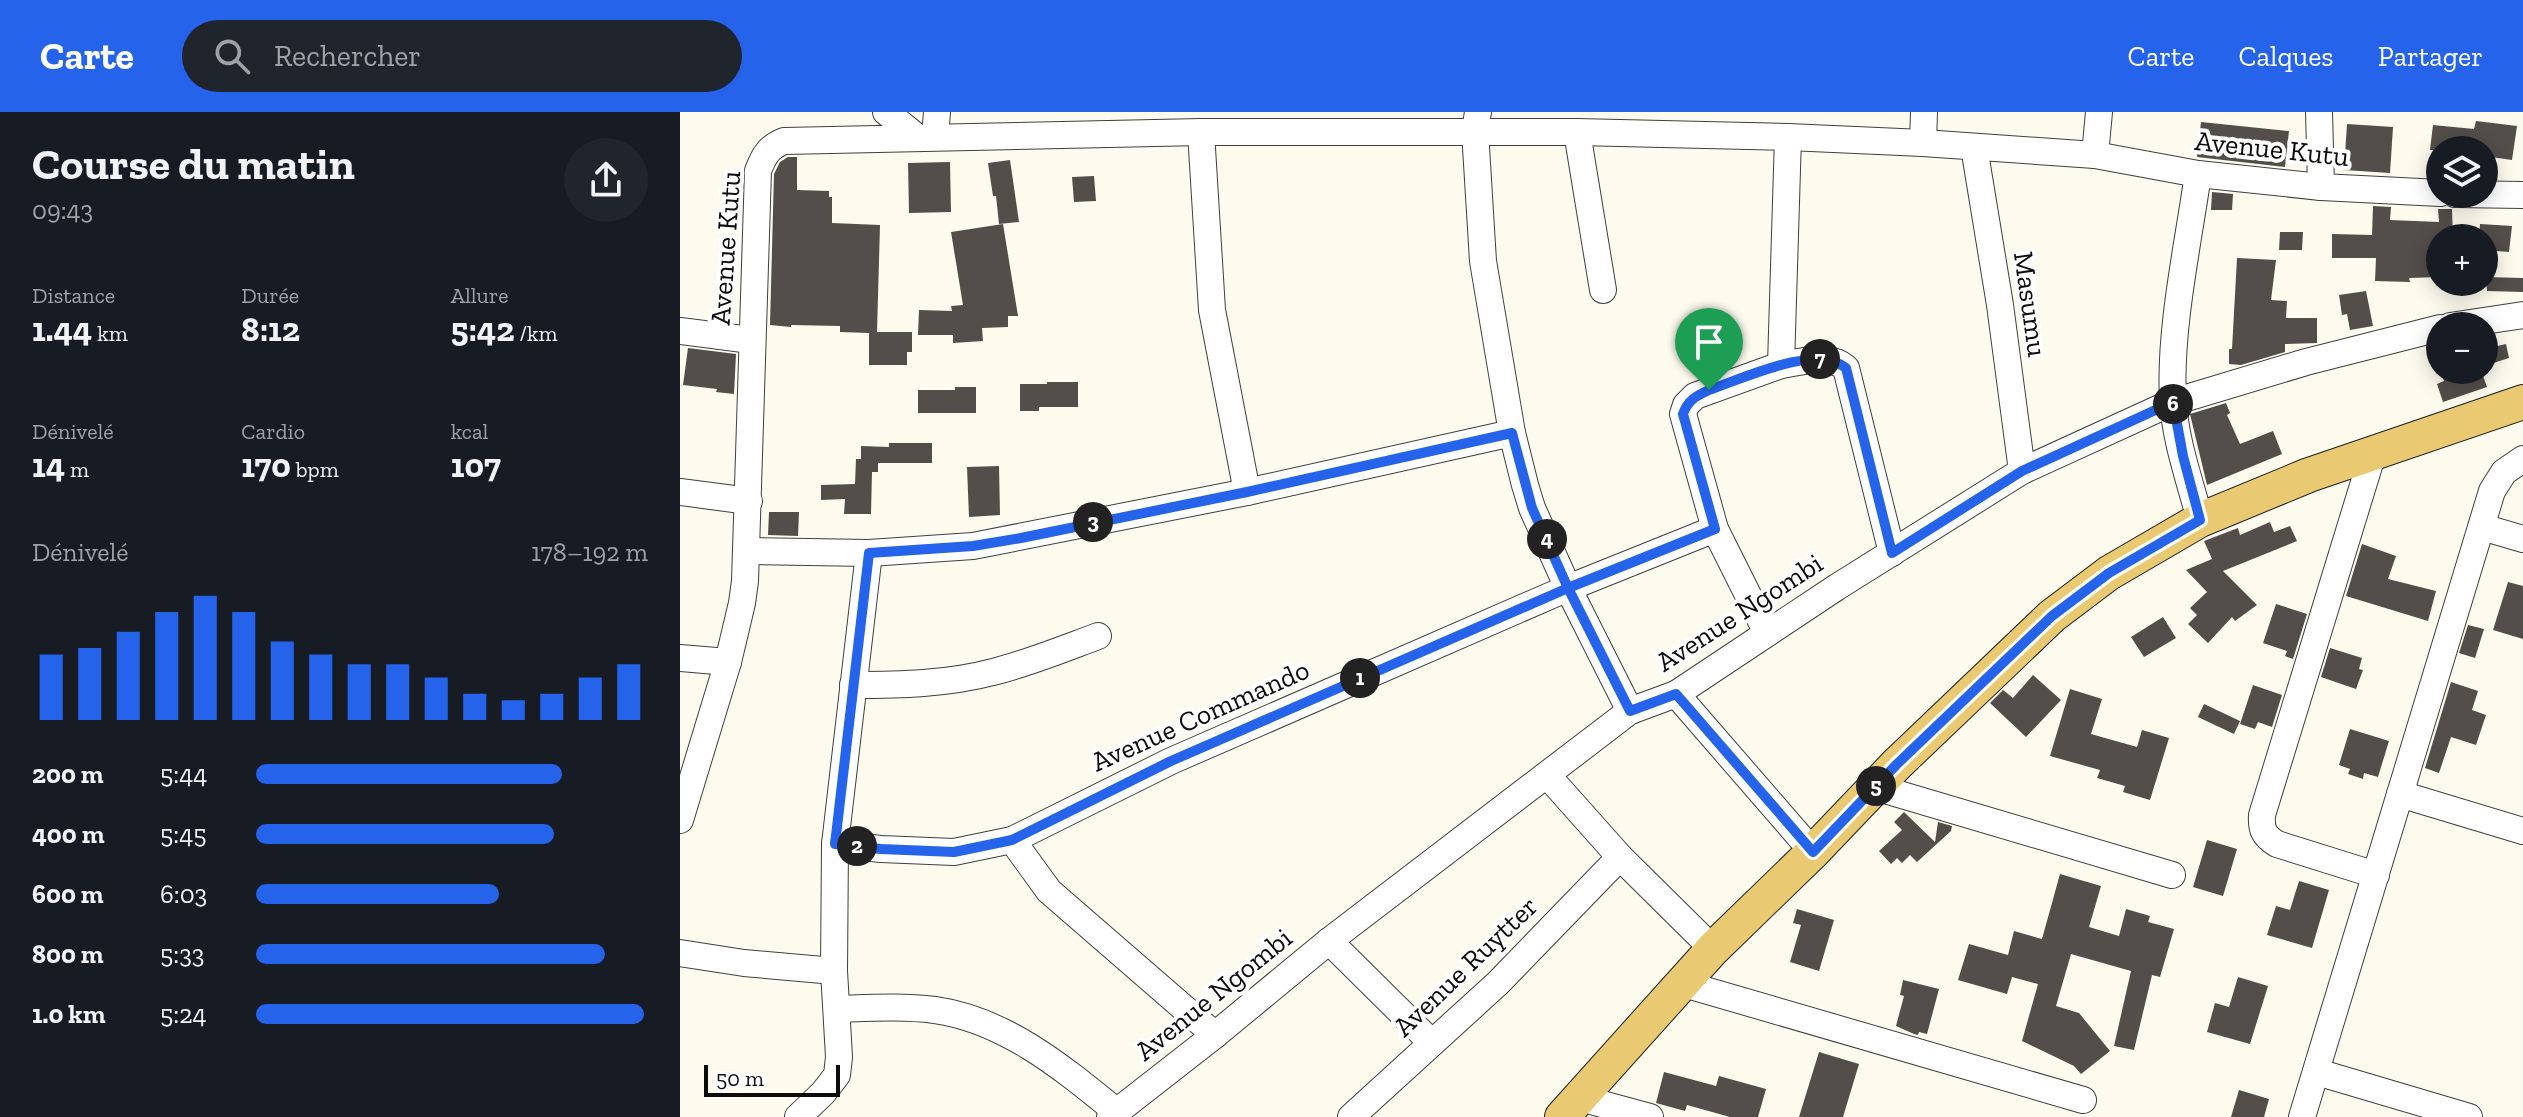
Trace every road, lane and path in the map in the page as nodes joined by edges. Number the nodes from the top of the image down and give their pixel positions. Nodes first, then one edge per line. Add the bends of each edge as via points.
1 (886, 112) edge
2 (1924, 112) edge
3 (2099, 112) edge
4 (2319, 112) edge
5 (1141, 122) edge
6 (1476, 122) edge
7 (930, 129) edge
8 (1201, 132) junction
9 (1577, 132) junction
10 (1788, 137) junction
11 (1923, 143) junction
12 (1974, 147) junction
13 (2095, 155) junction
14 (2198, 174) junction
15 (2321, 187) junction
16 (2426, 192) edge
17 (2498, 195) edge
18 (2523, 195) edge
19 (1603, 290) dead end
20 (2523, 315) edge
21 (2498, 319) edge
22 (680, 331) edge
23 (2426, 332) edge
24 (751, 340) junction
25 (1781, 365) junction
26 (2173, 402) junction
27 (2523, 402) edge
28 (1512, 433) junction
29 (2373, 453) junction
30 (2523, 459) edge
31 (2022, 471) junction
32 (680, 492) edge
33 (1247, 492) junction
34 (749, 501) junction
35 (2200, 520) junction
36 (2482, 527) junction
37 (1715, 529) junction
38 (2523, 539) edge
39 (747, 551) junction
40 (869, 553) junction
41 (1892, 553) junction
42 (1568, 588) junction
43 (1767, 633) junction
44 (1098, 636) dead end
45 (680, 658) edge
46 (728, 662) junction
47 (853, 685) junction
48 (1676, 694) junction
49 (1630, 711) junction
50 (1547, 775) junction
51 (1875, 787) junction
52 (2400, 794) junction
53 (680, 820) edge
54 (2523, 831) edge
55 (1012, 840) junction
56 (835, 844) junction
57 (1813, 852) junction
58 (1620, 857) junction
59 (2172, 875) dead end
60 (2376, 875) junction
61 (1329, 941) junction
62 (1713, 949) junction
63 (680, 953) edge
64 (834, 971) junction
65 (1684, 984) junction
66 (837, 1009) junction
67 (1215, 1035) junction
68 (1432, 1043) junction
69 (2317, 1072) junction
70 (2083, 1100) dead end
71 (1571, 1107) edge
72 (1114, 1114) edge
73 (798, 1117) edge
74 (1351, 1117) edge
75 (1650, 1117) edge
76 (2302, 1117) edge
77 (2469, 1117) edge

1 - 7 street
2 - 11 street
3 - 13 street
4 - 15 street
5 - 7 street, Avenue Kutu
5 - 8 street, Avenue Kutu
6 - 8 street, Avenue Kutu
6 - 9 street, Avenue Kutu
6 - 28 street via 1483,261
7 - 24 street, Avenue Kutu via 784,141 765,154 758,171
8 - 33 street via 1212,310
9 - 10 street, Avenue Kutu
9 - 19 street
10 - 11 street, Avenue Kutu
10 - 25 street
11 - 12 street, Avenue Kutu
12 - 13 street, Avenue Kutu
12 - 31 street, Masumu
13 - 14 street, Avenue Kutu
14 - 15 street, Avenue Kutu
14 - 26 street via 2173,355
15 - 16 street, Avenue Kutu
17 - 18 street
20 - 21 street
22 - 24 street
23 - 26 street, Avenue Ngombi
24 - 34 street, Avenue Kutu
25 - 37 street via 1709,390 1686,405 1684,425
25 - 41 street via 1822,359 1846,368
26 - 31 street, Avenue Ngombi
26 - 35 street
27 - 29 main road
28 - 33 street
28 - 42 street via 1532,508
29 - 35 main road
29 - 60 street via 2261,827 2277,844
30 - 36 street via 2504,472 2492,491
31 - 41 street, Avenue Ngombi
32 - 34 street
33 - 40 street via 973,546
34 - 39 street, Avenue Kutu
35 - 51 main road via 2109,573 2052,616
36 - 38 street
36 - 52 street
37 - 42 street, Avenue Commando
37 - 43 street
39 - 40 street
39 - 46 street, Avenue Kutu
40 - 47 street
41 - 43 street, Avenue Ngombi
42 - 49 street
42 - 55 street, Avenue Commando via 1171,761
43 - 48 street, Avenue Ngombi
44 - 47 street via 991,673
45 - 46 street
46 - 53 street, Avenue Kutu
47 - 56 street
48 - 49 street, Avenue Ngombi
48 - 57 street
49 - 50 street, Avenue Ngombi
50 - 58 street
50 - 61 street, Avenue Ngombi
51 - 57 main road
51 - 59 street
52 - 54 street
52 - 60 street
55 - 56 street, Avenue Commando via 954,852
55 - 67 street via 1049,891
56 - 64 street
57 - 62 main road
58 - 62 street
58 - 68 street, Avenue Ruytter
60 - 69 street
61 - 67 street, Avenue Ngombi
61 - 68 street
62 - 65 main road
63 - 64 street
64 - 66 street
65 - 70 street
65 - 71 main road
66 - 72 street via 899,1007 970,1018 1057,1063
66 - 73 street via 837,1075
67 - 72 street, Avenue Ngombi
68 - 74 street, Avenue Ruytter
69 - 76 street
69 - 77 street
71 - 75 street

